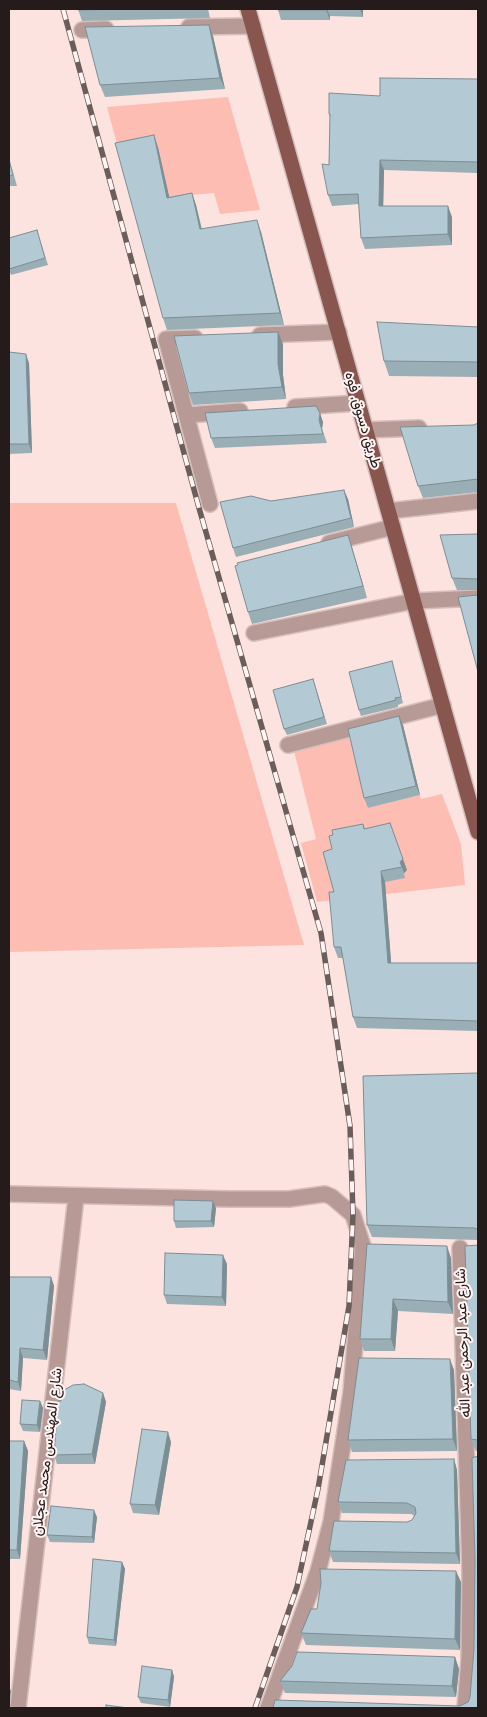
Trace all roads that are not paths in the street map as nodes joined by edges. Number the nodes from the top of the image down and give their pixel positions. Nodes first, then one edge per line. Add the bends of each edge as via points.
1 (248, 9) edge
2 (253, 26) junction
3 (177, 28) edge
4 (120, 29) edge
5 (82, 30) dead end
6 (338, 332) junction
7 (243, 336) edge
8 (205, 338) edge
9 (358, 403) junction
10 (282, 408) edge
11 (254, 410) edge
12 (187, 415) junction
13 (431, 428) edge
14 (366, 430) junction
15 (478, 501) edge
16 (210, 504) dead end
17 (389, 511) junction
18 (393, 528) junction
19 (319, 546) edge
20 (478, 598) edge
21 (414, 601) junction
22 (254, 634) dead end
23 (443, 705) junction
24 (288, 745) dead end
25 (478, 832) edge
26 (10, 1194) edge
27 (76, 1197) junction
28 (478, 1249) edge
29 (340, 1460) junction
30 (359, 1460) edge
31 (467, 1460) edge
32 (331, 1522) junction
33 (349, 1522) edge
34 (318, 1571) junction
35 (337, 1571) edge
36 (273, 1704) edge
37 (446, 1707) edge
38 (18, 1708) edge
39 (465, 1708) edge

1 - 2 main road, طريق دسوق, فوه
2 - 3 street
2 - 6 main road, طريق دسوق, فوه
4 - 5 street
6 - 7 street
6 - 9 main road, طريق دسوق, فوه
8 - 12 street via 166,340
9 - 10 street
9 - 14 main road, طريق دسوق, فوه
11 - 12 street
12 - 16 street
13 - 14 street
14 - 17 main road, طريق دسوق, فوه
15 - 17 street
17 - 18 main road, طريق دسوق, فوه
18 - 19 street
18 - 21 main road, طريق دسوق, فوه
20 - 21 street
21 - 22 street
21 - 23 main road, طريق دسوق, فوه
23 - 24 street
23 - 25 main road, طريق دسوق, فوه
26 - 27 street
27 - 29 street via 281,1199 325,1194 353,1216 368,1246 358,1360
27 - 38 street, شارع المهندس محمد عجلان
28 - 31 street, شارع عبد الرحمن عبد الله via 455,1248 458,1361
29 - 30 street
29 - 32 street
31 - 39 street, شارع عبد الرحمن عبد الله
32 - 33 street
32 - 34 street
34 - 35 street
34 - 36 street via 294,1654
37 - 39 street

